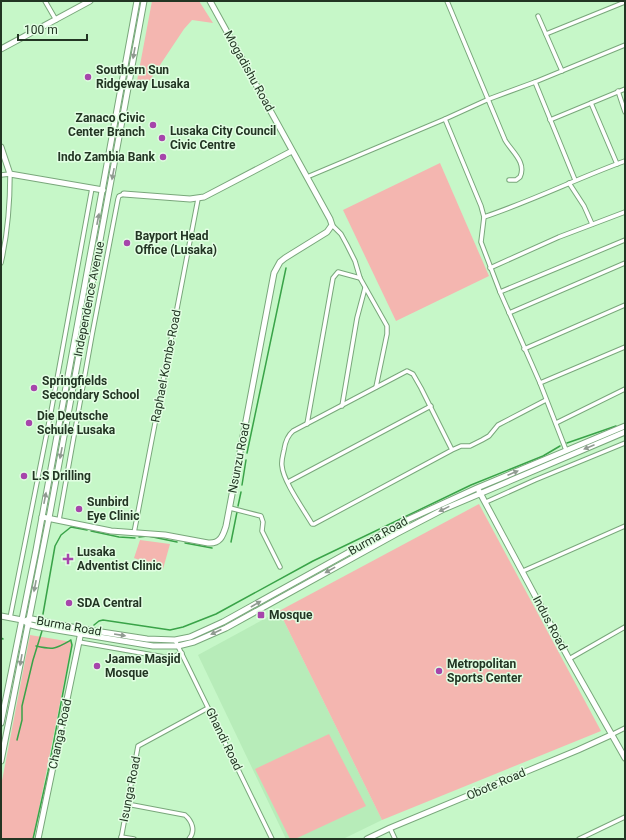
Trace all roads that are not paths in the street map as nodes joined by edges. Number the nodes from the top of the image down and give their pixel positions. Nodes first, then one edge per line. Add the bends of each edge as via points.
1 (45, 1) edge
2 (90, 1) edge
3 (137, 1) edge
4 (144, 1) edge
5 (210, 1) edge
6 (447, 1) edge
7 (625, 2) edge
8 (538, 16) dead end
9 (56, 20) junction
10 (546, 34) junction
11 (625, 45) edge
12 (1, 49) edge
13 (562, 71) junction
14 (535, 82) junction
15 (625, 89) edge
16 (618, 92) junction
17 (489, 99) junction
18 (591, 103) junction
19 (625, 112) edge
20 (445, 120) junction
21 (550, 120) junction
22 (1, 147) edge
23 (292, 151) junction
24 (625, 161) edge
25 (617, 164) junction
26 (10, 174) junction
27 (1, 175) edge
28 (307, 177) junction
29 (510, 180) dead end
30 (575, 180) junction
31 (569, 183) junction
32 (92, 188) junction
33 (103, 190) junction
34 (124, 194) joint
35 (198, 199) junction
36 (625, 212) edge
37 (484, 217) junction
38 (592, 224) junction
39 (332, 225) junction
40 (625, 240) edge
41 (1, 263) edge
42 (625, 263) edge
43 (490, 268) junction
44 (360, 278) junction
45 (365, 288) junction
46 (500, 292) junction
47 (625, 304) edge
48 (509, 313) junction
49 (625, 347) edge
50 (524, 348) junction
51 (540, 383) junction
52 (376, 387) junction
53 (625, 389) edge
54 (546, 400) junction
55 (342, 406) junction
56 (430, 406) junction
57 (556, 423) junction
58 (307, 424) junction
59 (625, 426) edge
60 (625, 432) edge
61 (625, 443) edge
62 (452, 450) junction
63 (566, 450) junction
64 (288, 482) junction
65 (477, 488) junction
66 (480, 493) junction
67 (486, 502) junction
68 (230, 508) junction
69 (42, 517) junction
70 (48, 518) junction
71 (58, 520) junction
72 (625, 526) edge
73 (134, 532) junction
74 (280, 568) dead end
75 (522, 571) junction
76 (1, 616) edge
77 (10, 618) junction
78 (22, 620) junction
79 (28, 622) junction
80 (625, 626) edge
81 (81, 631) junction
82 (175, 640) junction
83 (79, 642) junction
84 (178, 646) junction
85 (182, 653) junction
86 (569, 658) junction
87 (208, 708) junction
88 (1, 723) edge
89 (625, 728) edge
90 (611, 735) junction
91 (625, 758) edge
92 (1, 761) edge
93 (127, 804) junction
94 (625, 817) edge
95 (390, 828) junction
96 (121, 838) edge
97 (38, 839) edge
98 (134, 839) edge
99 (189, 839) edge
100 (272, 839) edge
101 (367, 839) edge
102 (395, 839) edge
103 (579, 839) edge

1 - 9 street
2 - 9 main road
3 - 33 main road, Independence Avenue
4 -> 70 main road, Independence Avenue
5 - 23 main road, Mogadishu Road
6 - 17 street
7 - 10 street
8 - 10 street
9 - 12 main road
10 - 13 street
11 - 13 street
13 - 14 street
14 - 17 street
14 - 21 street
15 - 16 street
16 - 18 street
16 - 19 street
17 - 20 street
17 - 29 street via 507,142 521,163 520,177
18 - 21 street
18 - 25 street
20 - 28 street
20 - 37 street via 479,198
21 - 30 street
22 - 26 main road
23 - 28 main road, Mogadishu Road
23 - 35 main road
24 - 25 street
25 - 30 street
26 - 27 street
26 - 32 main road
26 - 41 street via 8,228
28 - 39 main road, Mogadishu Road
30 - 31 street
31 - 37 street
31 - 38 street
32 - 33 main road
32 - 77 street
69 -> 33 main road, Independence Avenue
34 - 35 main road
34 - 71 street via 118,199
35 - 73 street, Raphael Kombe Road
36 - 38 street
37 - 43 street via 481,242
38 - 43 street
39 - 44 street via 347,245
39 - 68 main road, Nsunzu Road via 327,232 285,258 274,274
40 - 46 street
42 - 48 street
43 - 46 street
44 - 45 street
44 - 58 street via 338,272 333,278
45 - 52 street via 388,330
45 - 55 street via 357,318
46 - 48 street
47 - 50 street
48 - 50 street
49 - 51 street
50 - 51 street
51 - 54 street
52 - 55 street
52 - 56 street via 409,371
53 - 57 street
54 - 57 street
54 - 62 street via 498,425 482,440
55 - 58 street
56 - 62 street
56 - 64 street
57 - 63 street
58 - 64 street via 289,434 286,440 282,467
59 - 63 main road, Burma Road
60 -> 66 main road, Burma Road
61 - 67 street
62 - 64 street via 313,524
65 -> 63 main road, Burma Road
65 - 66 main road, Indus Road
82 -> 65 main road, Burma Road via 199,634 224,622 407,520
66 - 67 main road, Indus Road
66 -> 84 main road, Burma Road via 396,534 226,628
67 - 75 main road, Indus Road
68 - 73 main road, Nsunzu Road via 224,534 215,543
68 - 74 street via 261,516 262,531
69 - 70 main road, Nsunzu Road
69 - 78 main road, Independence Avenue
70 - 71 main road, Nsunzu Road
70 -> 79 main road, Independence Avenue
71 - 73 main road, Nsunzu Road via 111,531
72 - 75 street
75 - 86 main road, Indus Road
76 - 77 main road
77 - 78 main road
78 - 79 main road, Burma Road
78 - 88 main road, Independence Avenue
79 - 81 main road, Burma Road via 38,627
79 -> 92 main road, Independence Avenue
80 - 86 street
81 -> 82 main road, Burma Road
81 - 83 main road, Changa Road
81 - 84 main road, Burma Road via 153,646
82 - 84 street, Ghandi Road
83 - 85 street via 170,658
83 - 97 main road, Changa Road
84 - 85 street, Ghandi Road
85 - 87 street, Ghandi Road
86 - 90 main road, Indus Road
87 - 93 street, Isunga Road via 139,745
87 - 100 street, Ghandi Road
89 - 90 street, Obote Road
90 - 91 main road, Indus Road
90 - 95 main road, Obote Road
93 - 96 street, Isunga Road
93 - 99 street via 185,815 192,826
94 - 103 street
95 - 101 main road, Obote Road
95 - 102 street
96 - 98 street

